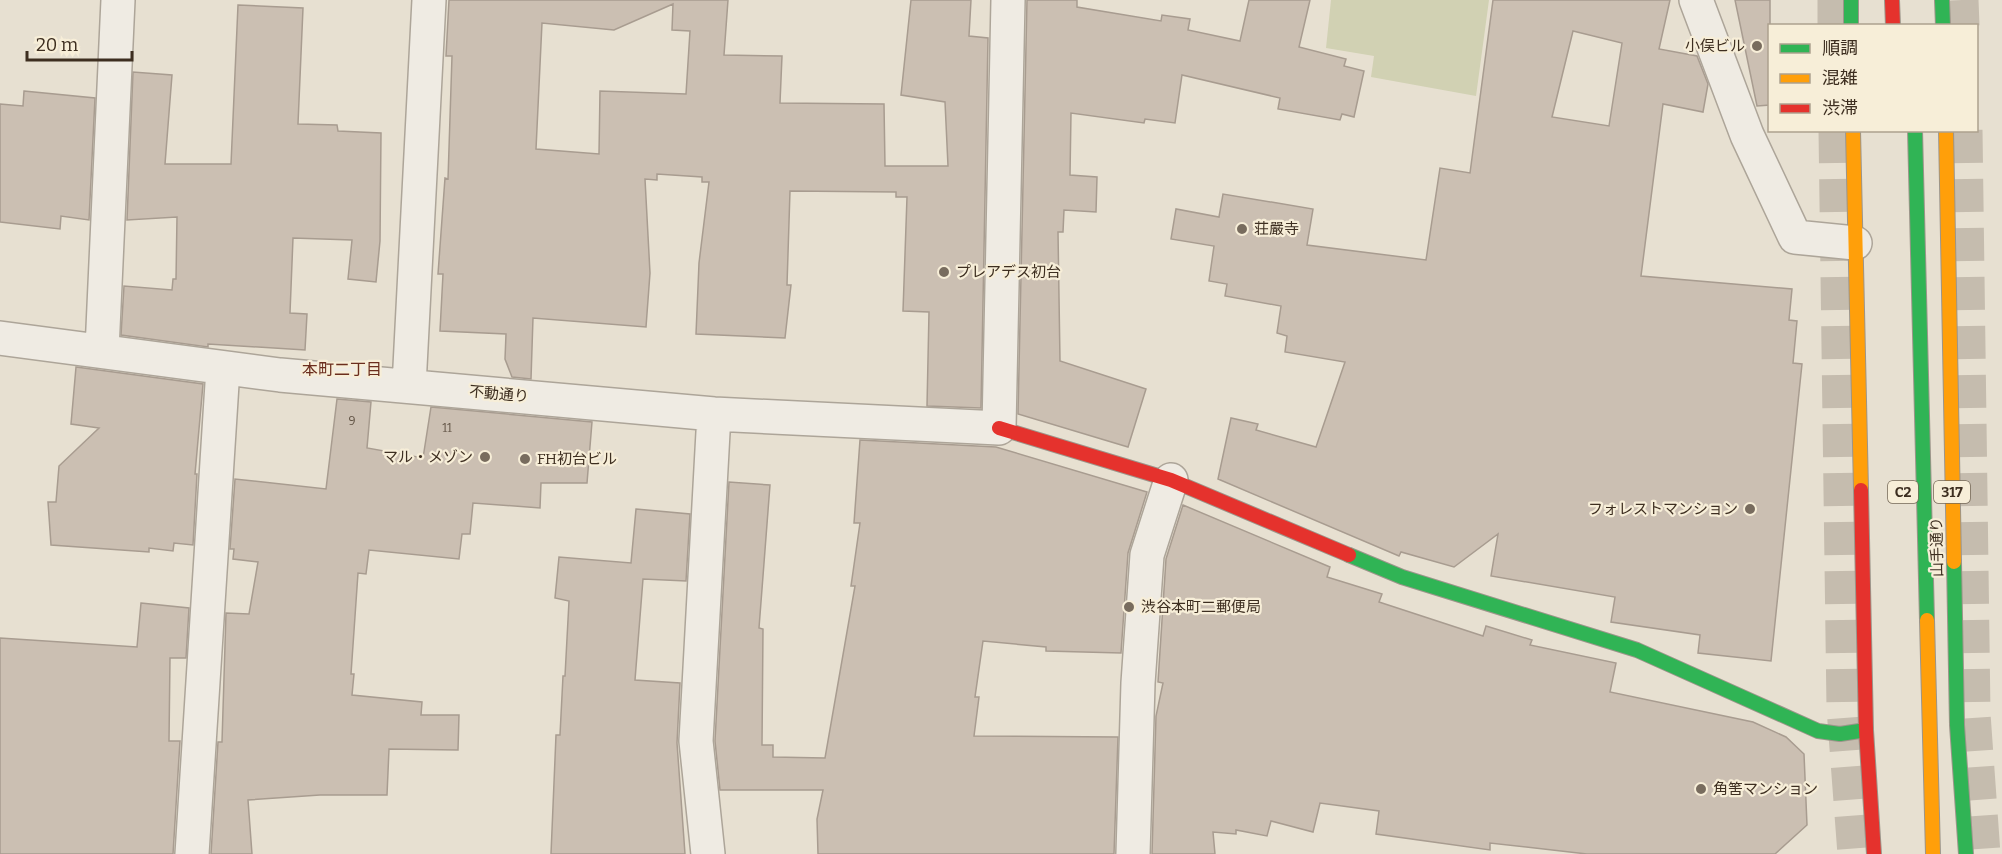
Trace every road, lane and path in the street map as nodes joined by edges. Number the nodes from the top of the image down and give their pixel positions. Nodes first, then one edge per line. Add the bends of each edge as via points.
1 (118, 0) edge
2 (429, 0) edge
3 (1008, 0) edge
4 (1696, 0) edge
5 (1851, 0) edge
6 (1892, 0) edge
7 (1942, 0) edge
8 (1851, 24) edge
9 (1893, 24) edge
10 (1943, 24) edge
11 (1853, 132) edge
12 (1916, 132) edge
13 (1946, 132) edge
14 (1855, 243) junction
15 (0, 338) edge
16 (102, 350) junction
17 (223, 368) junction
18 (409, 386) junction
19 (714, 414) junction
20 (999, 428) junction
21 (1171, 480) junction
22 (1866, 730) junction
23 (192, 854) edge
24 (708, 854) edge
25 (1133, 854) edge
26 (1874, 854) edge
27 (1933, 854) edge
28 (1966, 854) edge

1 - 16 street
2 - 18 street
3 - 20 street
4 - 14 street via 1747,135 1795,237
5 - 8 main road
6 - 9 main road
7 - 10 main road
11 - 14 main road
12 - 27 main road, C2
13 - 28 main road, 山手通り / 317 via 1957,725
14 - 22 main road
15 - 16 street, 不動通り
16 - 17 street, 不動通り
17 - 18 street, 不動通り
17 - 23 street
18 - 19 street, 不動通り
19 - 20 street, 不動通り
19 - 24 street via 696,741
20 - 21 main road
21 - 22 main road via 1402,577 1637,650 1818,731 1840,734
21 - 25 street via 1147,555 1138,683
22 - 26 main road

